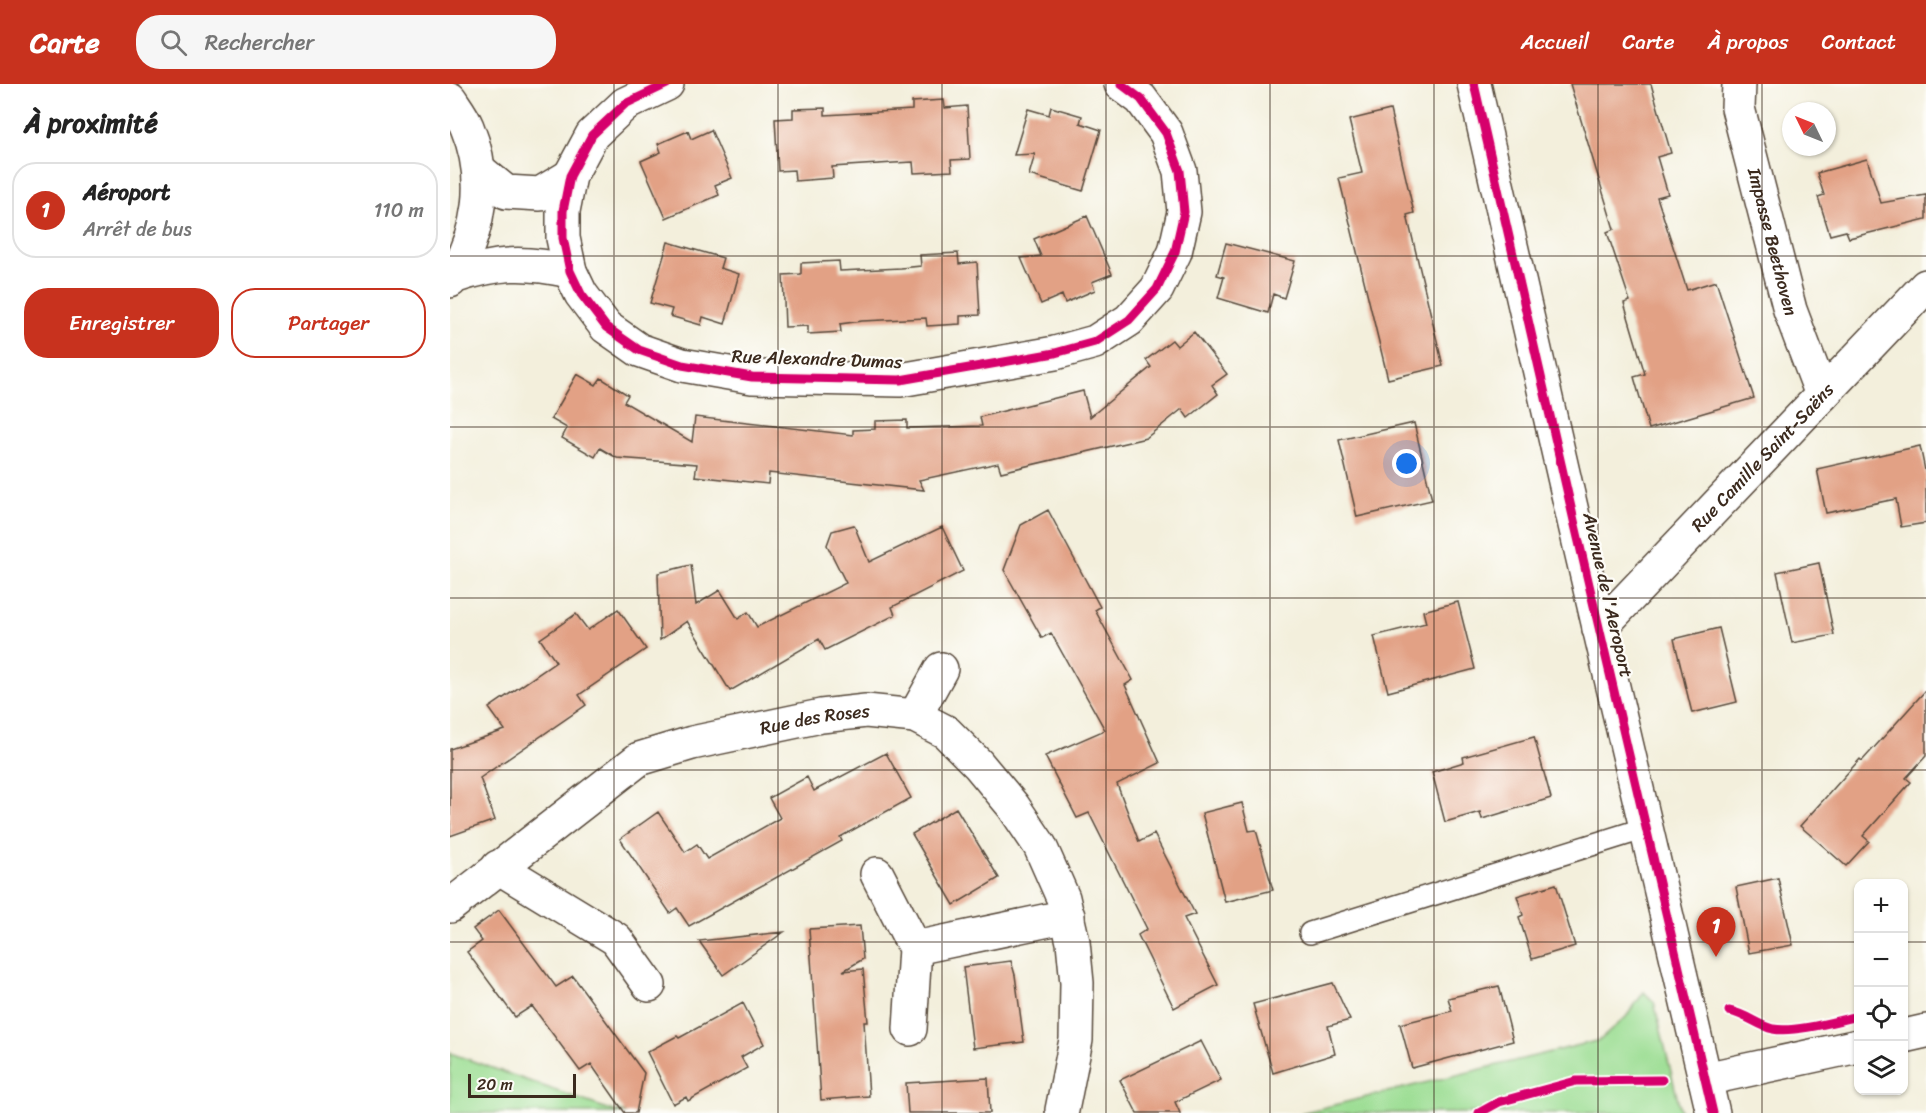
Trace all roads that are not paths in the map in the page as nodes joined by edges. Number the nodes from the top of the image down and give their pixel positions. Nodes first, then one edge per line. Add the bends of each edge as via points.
1 (668, 84) edge
2 (1121, 84) edge
3 (1474, 84) edge
4 (1738, 84) edge
5 (450, 99) edge
6 (479, 170) junction
7 (570, 176) junction
8 (570, 271) junction
9 (451, 279) edge
10 (1926, 286) edge
11 (1822, 395) junction
12 (1599, 629) junction
13 (941, 669) dead end
14 (915, 717) junction
15 (1646, 828) junction
16 (498, 867) junction
17 (877, 874) dead end
18 (450, 906) edge
19 (1068, 916) junction
20 (1310, 933) dead end
21 (915, 948) junction
22 (649, 986) dead end
23 (910, 1029) dead end
24 (1926, 1031) edge
25 (1908, 1035) edge
26 (1854, 1047) edge
27 (1705, 1079) junction
28 (1062, 1110) dead end
29 (1713, 1113) edge

1 - 7 street, Rue Alexandre Dumas via 625,104 609,119 592,135
2 - 8 street, Rue Alexandre Dumas via 1141,99 1166,133 1180,171 1184,212 1176,252 1157,289 1130,320 1095,342 1055,353 900,380 752,376 682,365 639,351 606,327 581,294
3 - 12 street, Avenue de l'Aeroport
4 - 11 street, Impasse Beethoven via 1738,108 1790,310
5 - 6 street via 467,126
6 - 7 street via 506,192 540,194
6 - 9 street via 478,216 464,259
7 - 8 street, Rue Alexandre Dumas via 563,211 563,237
8 - 9 street via 511,264 481,268
10 - 11 street, Rue Camille Saint-Saëns
11 - 12 street, Rue Camille Saint-Saëns
12 - 15 street, Avenue de l'Aeroport
13 - 14 street
14 - 16 street, Rue des Roses via 866,711 821,716 692,743 639,759
14 - 19 street, Rue des Roses via 946,732 1013,806 1040,846
15 - 20 lane
15 - 27 street, Avenue de l'Aeroport
16 - 18 street, Rue des Roses
16 - 22 street via 616,939
17 - 21 street
19 - 21 street
19 - 28 street, Rue des Roses via 1076,964 1076,1040
21 - 23 street
24 - 25 street
26 - 27 street
27 - 29 street, Avenue de l'Aeroport

